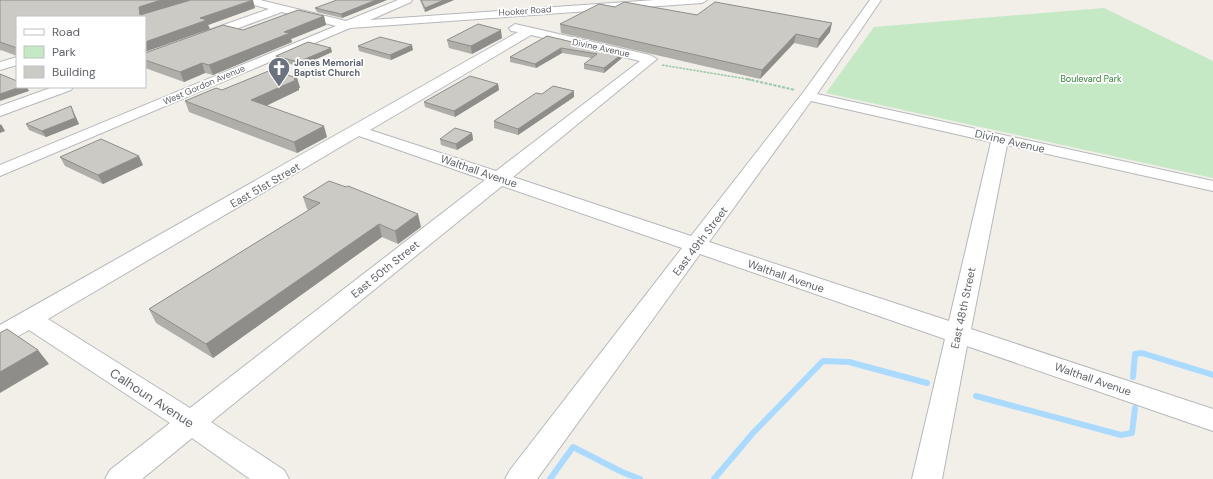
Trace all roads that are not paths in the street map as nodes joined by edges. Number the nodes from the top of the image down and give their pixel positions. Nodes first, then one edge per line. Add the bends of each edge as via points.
1 (247, 0) edge
2 (407, 0) edge
3 (519, 0) edge
4 (702, 0) edge
5 (876, 0) edge
6 (298, 2) dead end
7 (281, 8) junction
8 (487, 16) junction
9 (347, 25) junction
10 (528, 32) junction
11 (195, 40) edge
12 (16, 61) edge
13 (647, 61) joint
14 (0, 66) edge
15 (63, 88) edge
16 (809, 95) junction
17 (0, 111) edge
18 (359, 131) junction
19 (1000, 138) junction
20 (0, 171) edge
21 (499, 177) junction
22 (1213, 186) edge
23 (697, 245) junction
24 (30, 319) junction
25 (957, 334) junction
26 (0, 336) edge
27 (1213, 420) edge
28 (191, 423) junction
29 (120, 479) edge
30 (274, 479) edge
31 (520, 479) edge
32 (927, 479) edge

1 - 7 street
2 - 9 street, West Gordon Avenue
3 - 8 street
4 - 8 street, Hooker Road
5 - 16 street, East 49th Street
6 - 7 street
7 - 9 street
7 - 11 street
8 - 9 street, Hooker Road
8 - 10 street, Divine Avenue
9 - 20 street, West Gordon Avenue
10 - 13 street, Divine Avenue
10 - 18 street, East 51st Street
12 - 14 street
13 - 21 street, East 50th Street
15 - 17 street
16 - 19 street, Divine Avenue
16 - 23 street, East 49th Street
18 - 21 street, Walthall Avenue
18 - 24 street, East 51st Street
19 - 22 street, Divine Avenue
19 - 25 street, East 48th Street
21 - 23 street, Walthall Avenue
21 - 28 street, East 50th Street
23 - 25 street, Walthall Avenue
23 - 31 street, East 49th Street
24 - 26 street, East 51st Street
24 - 28 street, Calhoun Avenue
25 - 27 street, Walthall Avenue
25 - 32 street, East 48th Street
28 - 29 street, East 50th Street
28 - 30 street, Calhoun Avenue

